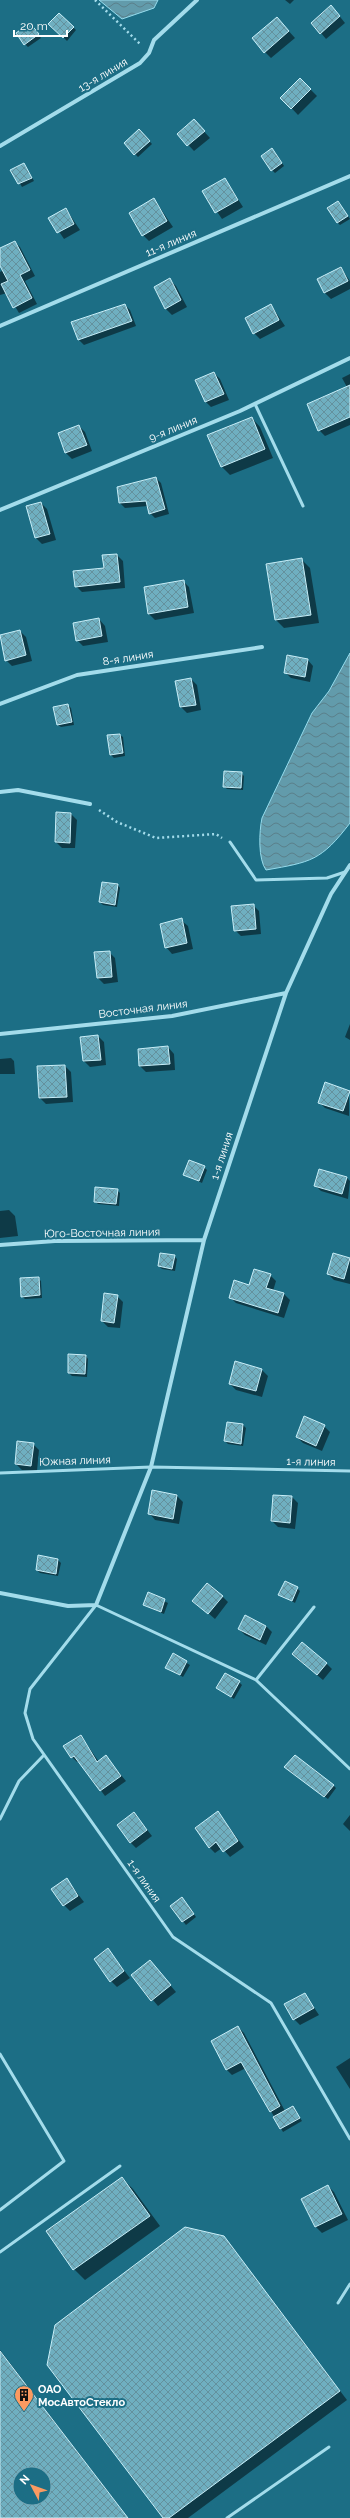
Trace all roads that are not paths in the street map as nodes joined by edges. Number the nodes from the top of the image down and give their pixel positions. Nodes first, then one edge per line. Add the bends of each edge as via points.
1 (197, 0) edge
2 (0, 146) edge
3 (350, 176) edge
4 (0, 326) edge
5 (350, 358) edge
6 (256, 404) junction
7 (303, 506) dead end
8 (0, 510) edge
9 (262, 647) dead end
10 (0, 704) edge
11 (0, 792) edge
12 (90, 804) road end
13 (230, 842) road end
14 (350, 865) edge
15 (345, 872) junction
16 (286, 993) junction
17 (0, 1034) edge
18 (204, 1240) junction
19 (0, 1245) edge
20 (151, 1467) junction
21 (350, 1471) edge
22 (0, 1474) edge
23 (0, 1593) edge
24 (96, 1605) junction
25 (314, 1607) dead end
26 (256, 1680) junction
27 (44, 1755) junction
28 (350, 1769) edge
29 (0, 1819) edge
30 (0, 2054) edge
31 (350, 2139) edge
32 (120, 2166) dead end
33 (0, 2210) edge
34 (0, 2252) edge
35 (350, 2284) edge
36 (338, 2302) dead end
37 (330, 2447) dead end
38 (227, 2518) edge

1 - 2 street, 13-я линия via 154,40 149,53 140,63
3 - 4 street, 11-я линия
5 - 6 street, 9-я линия
6 - 7 lane
6 - 8 street, 9-я линия
9 - 10 street, 8-я линия via 77,675
11 - 12 street via 18,790
13 - 15 lane via 256,880 327,878
14 - 15 street, 1-я линия
15 - 16 street, 1-я линия via 331,894
16 - 17 street, Восточная линия via 172,1016
16 - 18 street, 1-я линия
18 - 19 street, Юго-Восточная линия via 55,1241
18 - 20 street, 1-я линия
20 - 21 lane, 1-я линия
20 - 22 lane, Южная линия
20 - 24 street, 1-я линия
23 - 24 street via 68,1606
24 - 26 lane
24 - 27 lane, 1-я линия via 30,1689 25,1713 33,1739
25 - 26 lane
26 - 28 lane
27 - 29 lane via 19,1782
27 - 31 lane, 1-я линия via 173,1937 271,2003
30 - 33 lane via 64,2161
32 - 34 lane
35 - 36 lane
37 - 38 lane

